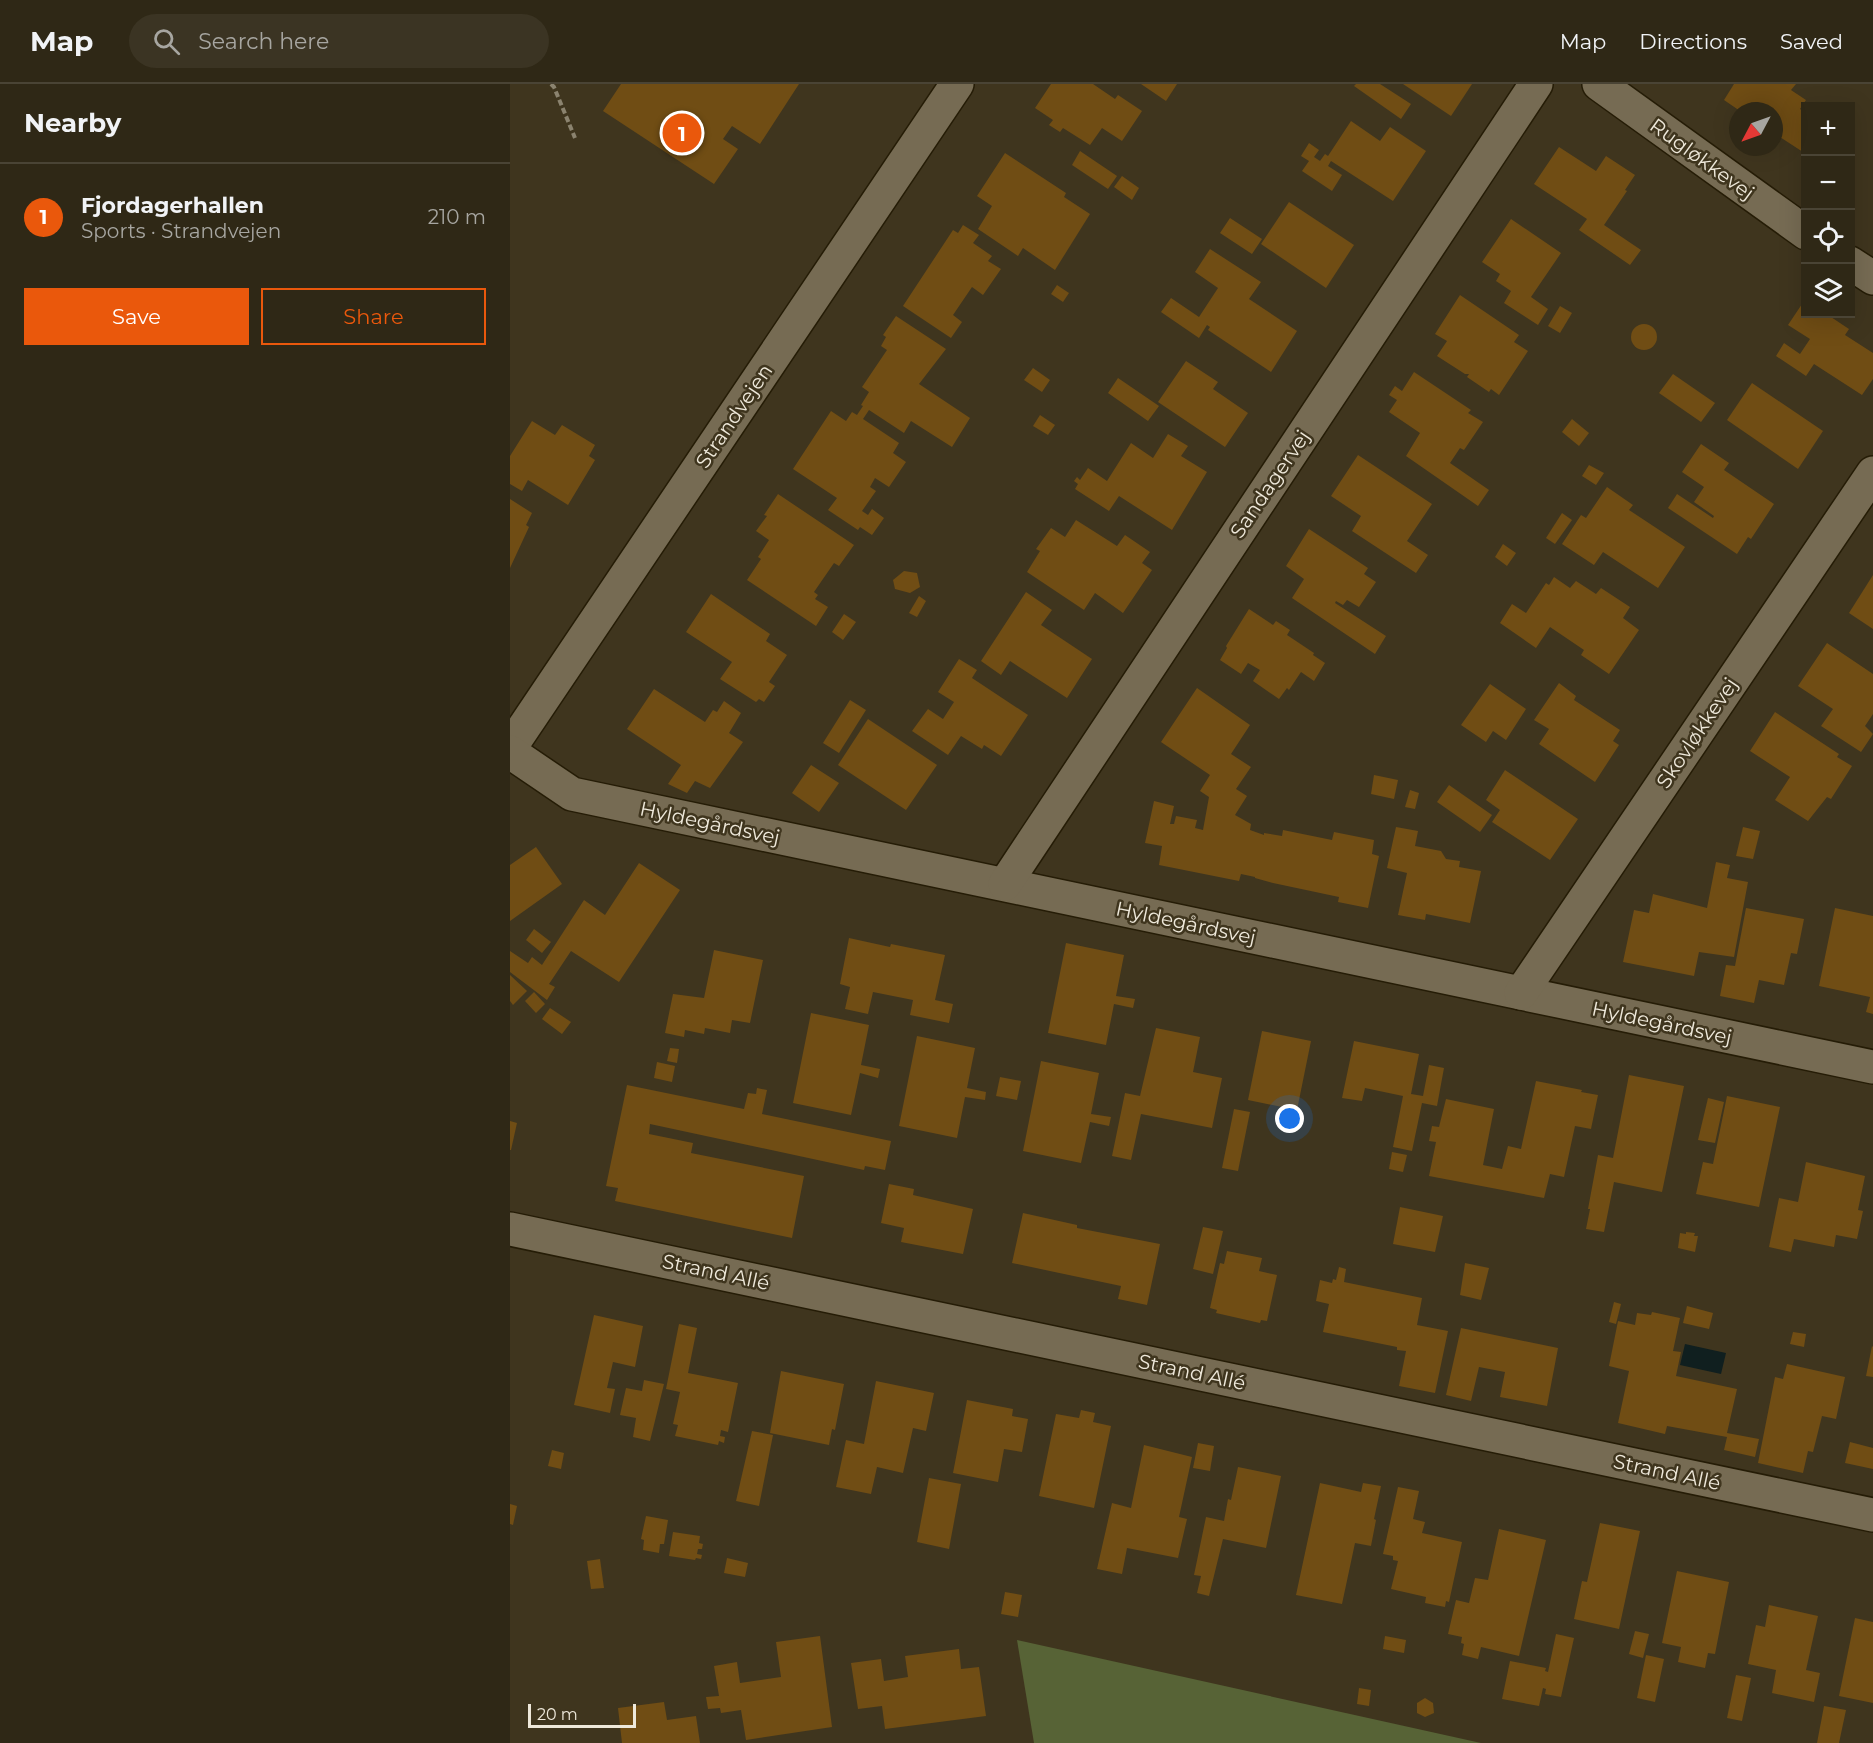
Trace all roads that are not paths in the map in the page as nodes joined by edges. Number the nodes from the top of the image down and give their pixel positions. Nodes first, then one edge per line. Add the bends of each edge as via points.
1 (957, 84) edge
2 (1536, 84) edge
3 (1599, 84) edge
4 (1801, 229) edge
5 (1852, 264) edge
6 (1873, 278) edge
7 (1873, 473) edge
8 (510, 750) edge
9 (1005, 884) junction
10 (1521, 993) junction
11 (1873, 1067) edge
12 (510, 1229) edge
13 (1873, 1515) edge

1 - 8 street, Strandvejen
2 - 9 street, Sandagervej
3 - 4 street, Rugløkkevej
5 - 6 street
7 - 10 street, Skovløkkevej
8 - 9 street, Hyldegårdsvej via 572,794
9 - 10 street, Hyldegårdsvej
10 - 11 street, Hyldegårdsvej
12 - 13 street, Strand Allé

